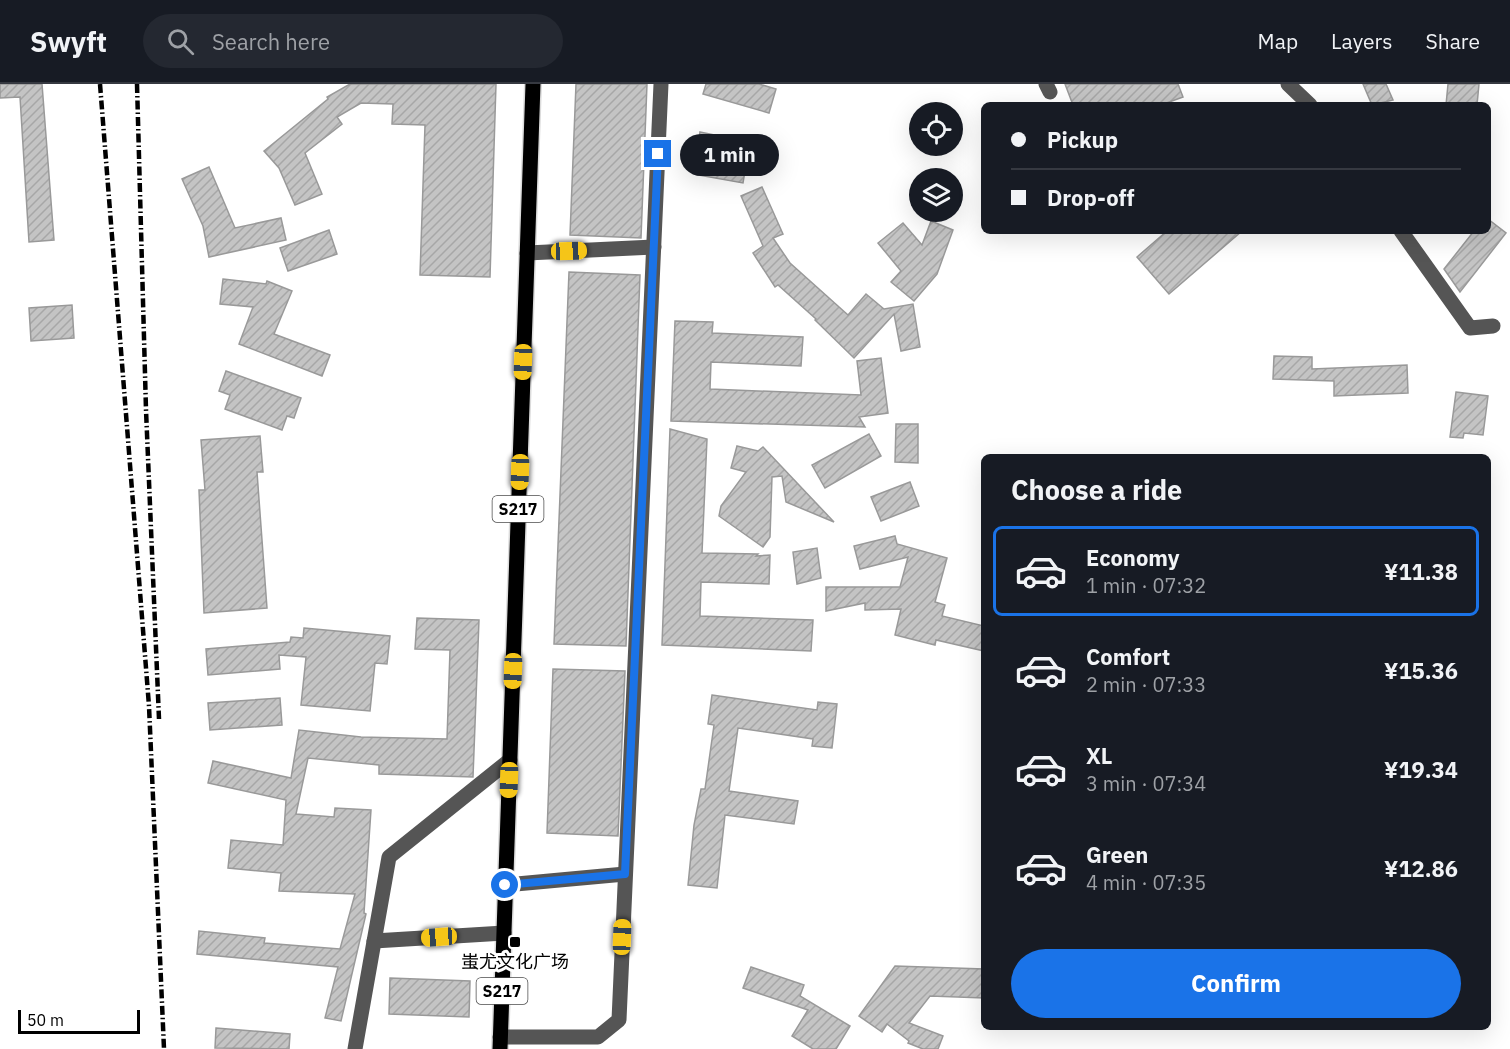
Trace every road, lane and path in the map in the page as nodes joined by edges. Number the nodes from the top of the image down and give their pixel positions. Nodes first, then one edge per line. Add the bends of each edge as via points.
1 (533, 84) edge
2 (661, 84) edge
3 (1288, 84) edge
4 (1307, 102) edge
5 (1403, 234) edge
6 (654, 248) junction
7 (527, 253) junction
8 (1493, 326) dead end
9 (510, 760) junction
10 (625, 874) junction
11 (505, 885) junction
12 (504, 933) junction
13 (374, 941) junction
14 (500, 1043) edge
15 (355, 1049) edge

1 - 7 main road, S217
2 - 6 street
3 - 4 street
5 - 8 street via 1470,328
6 - 7 street
6 - 10 street
7 - 9 main road, S217
9 - 11 main road, S217
9 - 13 street via 388,857
10 - 11 street
10 - 14 street via 619,1020 598,1037
11 - 12 main road, S217
12 - 13 street
12 - 14 main road, S217
13 - 15 street

